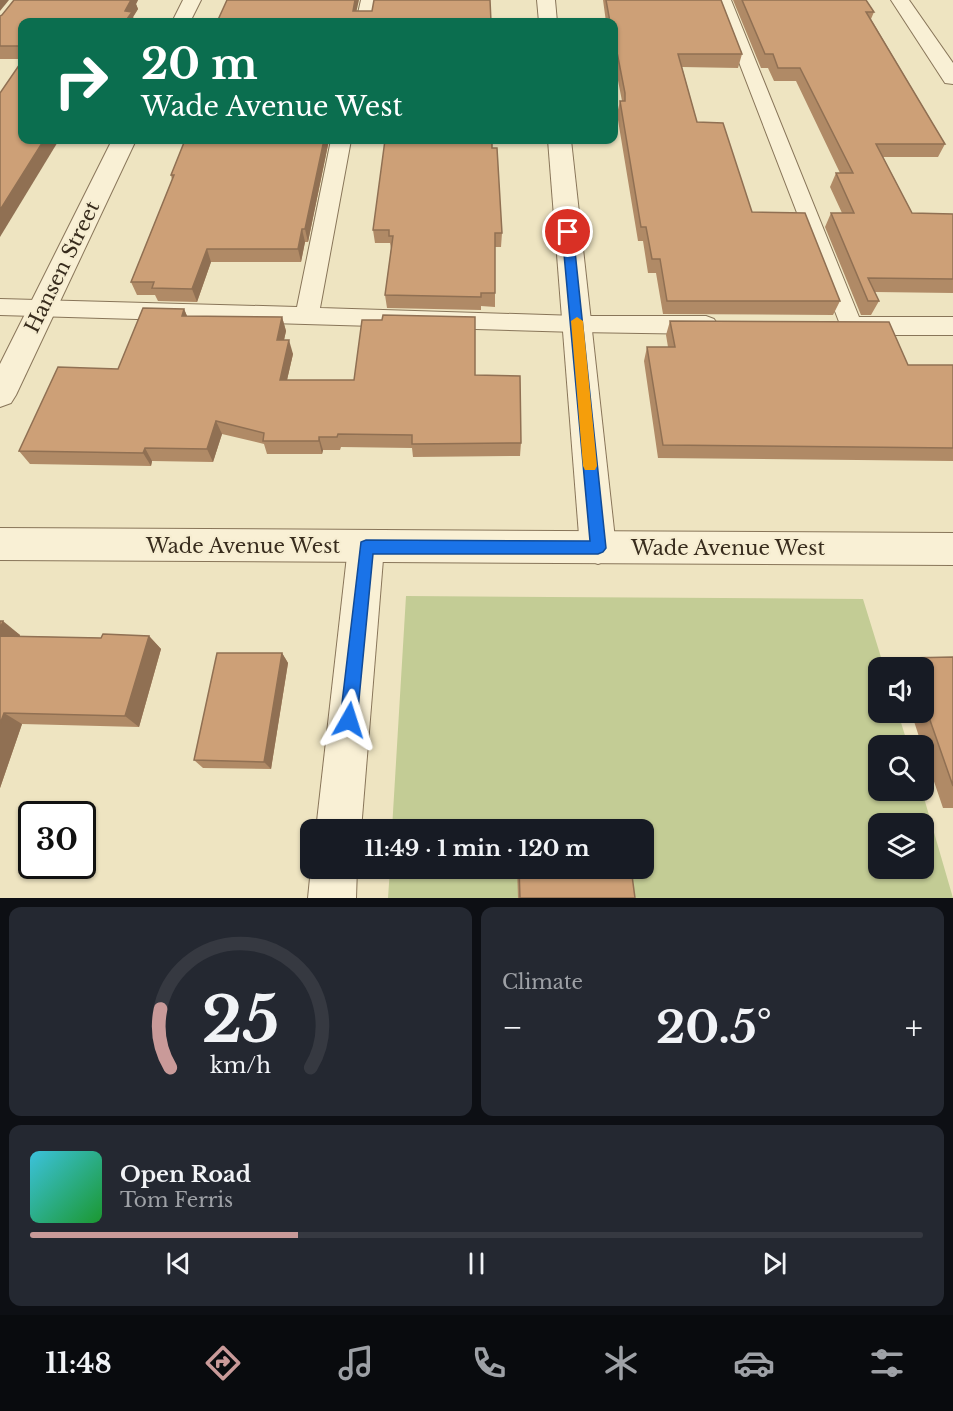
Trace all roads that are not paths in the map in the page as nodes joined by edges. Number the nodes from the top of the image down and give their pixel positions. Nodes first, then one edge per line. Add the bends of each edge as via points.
1 (192, 0) edge
2 (369, 0) edge
3 (546, 0) edge
4 (723, 0) edge
5 (900, 0) edge
6 (183, 18) edge
7 (365, 18) edge
8 (548, 18) edge
9 (953, 78) edge
10 (122, 144) edge
11 (340, 144) edge
12 (559, 144) edge
13 (0, 307) edge
14 (43, 307) junction
15 (307, 317) junction
16 (577, 324) junction
17 (732, 325) edge
18 (827, 326) edge
19 (851, 326) junction
20 (953, 326) edge
21 (0, 395) edge
22 (0, 544) edge
23 (366, 547) junction
24 (598, 548) junction
25 (953, 549) edge
26 (339, 819) edge
27 (333, 879) edge
28 (332, 898) edge

1 - 6 street
2 - 7 lane
3 - 8 street
4 - 19 lane
5 - 9 street
10 - 14 street, Hansen Street
11 - 15 lane
12 - 16 street
13 - 14 lane
14 - 15 lane
14 - 21 street, Hansen Street
15 - 16 lane
16 - 17 lane
16 - 24 street
18 - 19 lane
19 - 20 lane
22 - 23 street, Wade Avenue West
23 - 24 street, Wade Avenue West
23 - 26 street
24 - 25 street, Wade Avenue West
27 - 28 street

